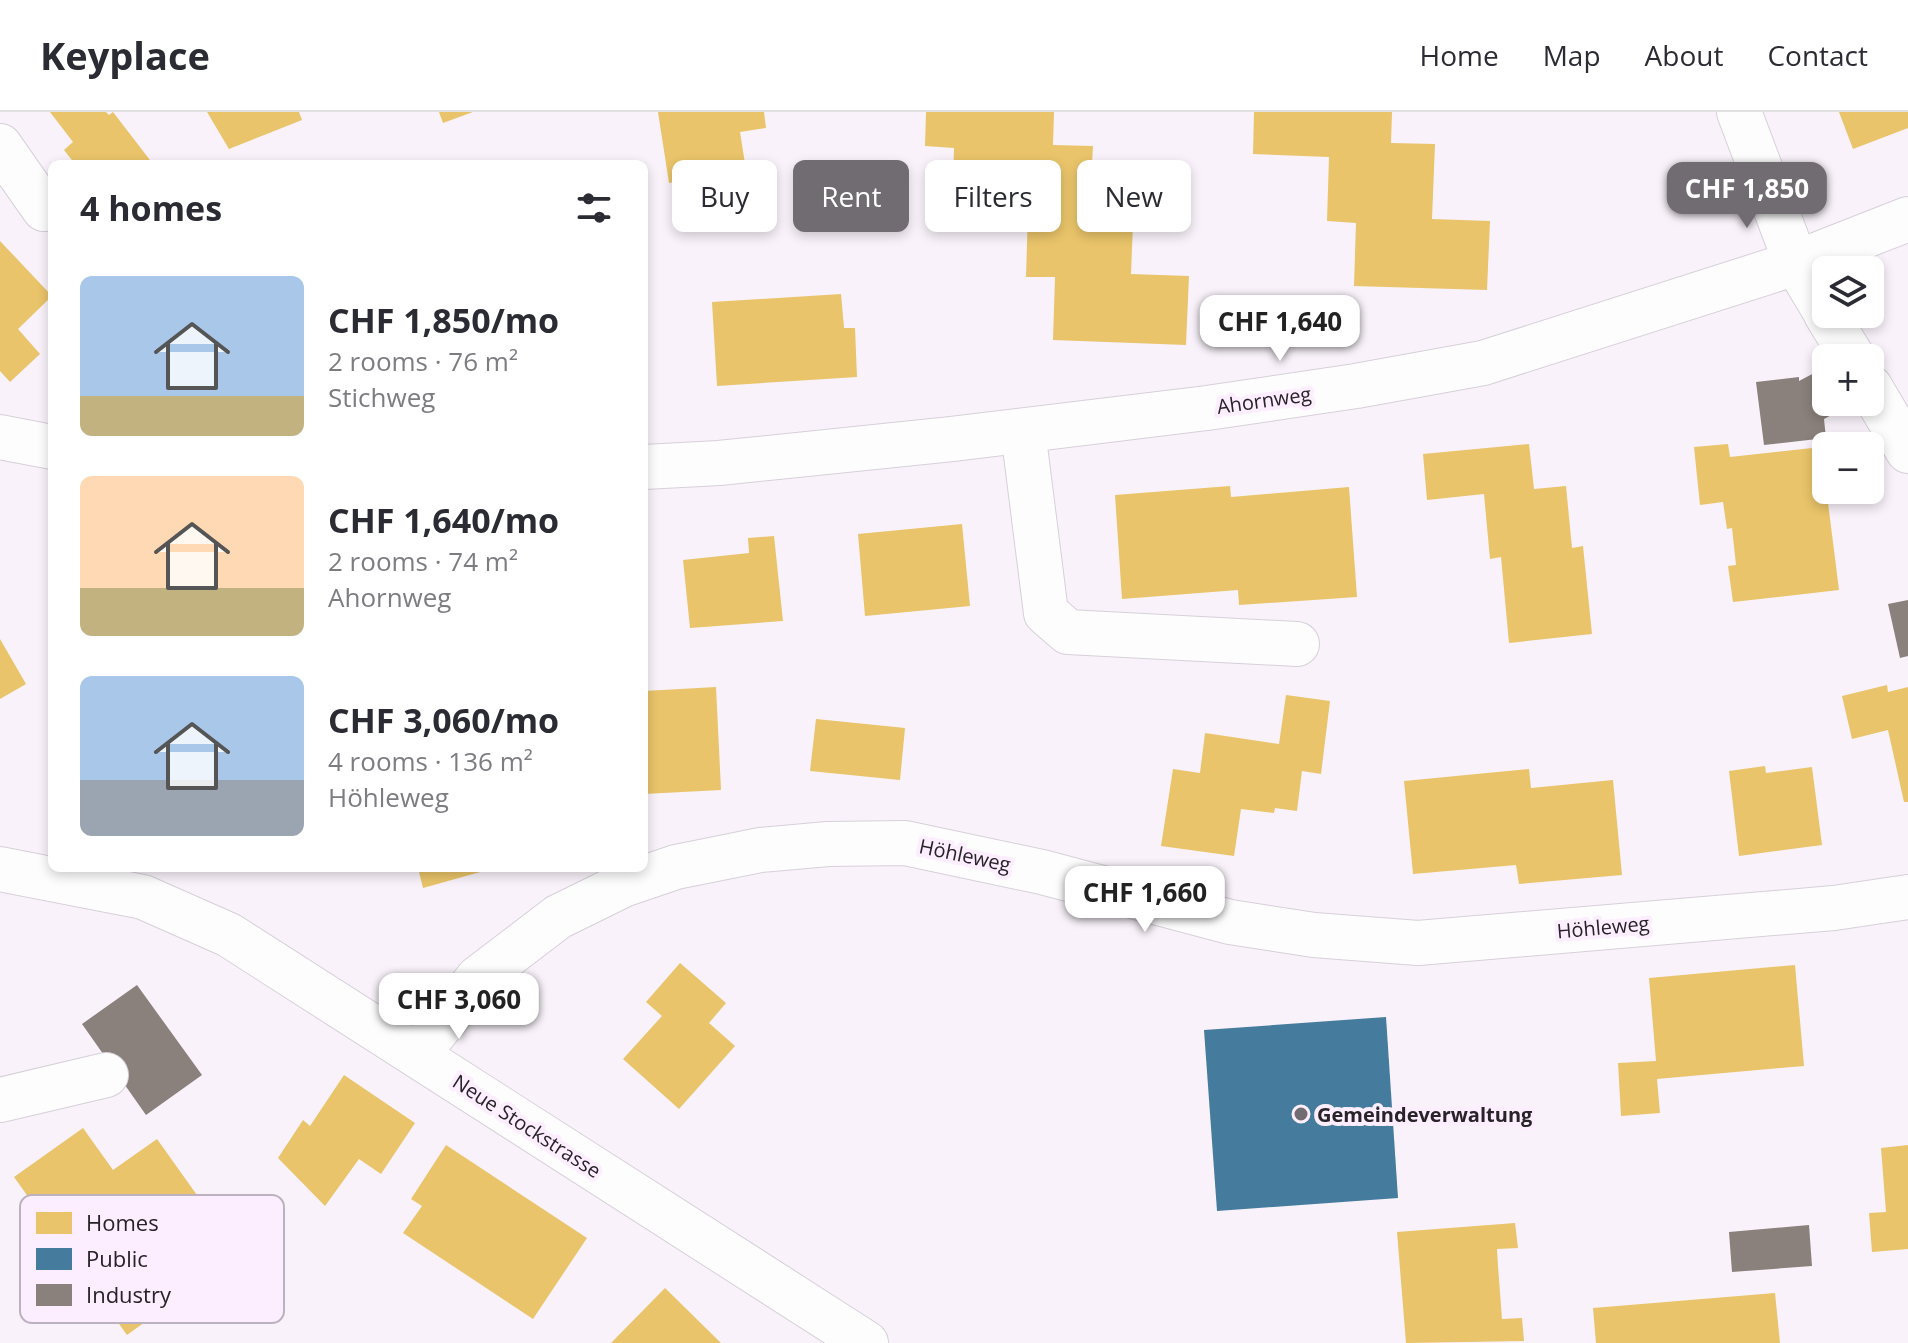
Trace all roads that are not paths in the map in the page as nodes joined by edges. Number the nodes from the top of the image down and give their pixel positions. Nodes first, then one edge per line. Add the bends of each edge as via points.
1 (1739, 112) edge
2 (0, 146) edge
3 (44, 209) dead end
4 (1908, 219) edge
5 (1796, 263) junction
6 (1812, 290) edge
7 (1884, 411) edge
8 (1023, 431) junction
9 (0, 437) edge
10 (48, 446) edge
11 (1908, 451) edge
12 (648, 467) edge
13 (1297, 644) dead end
14 (0, 869) edge
15 (1908, 897) edge
16 (417, 1055) junction
17 (106, 1075) dead end
18 (0, 1100) edge
19 (866, 1343) edge

1 - 5 street
2 - 3 street
4 - 5 street, Ahornweg
5 - 6 street
5 - 8 street, Ahornweg via 1483,363 1268,399
7 - 11 street
8 - 12 street, Ahornweg
8 - 13 street via 1046,613 1068,632
9 - 10 street
14 - 16 street, Neue Stockstrasse via 143,897 229,935
15 - 16 street, Höhleweg via 1834,908 1418,943 1230,922 1042,872 905,843 760,850 663,871 558,917 478,978
16 - 19 street, Neue Stockstrasse
17 - 18 street

